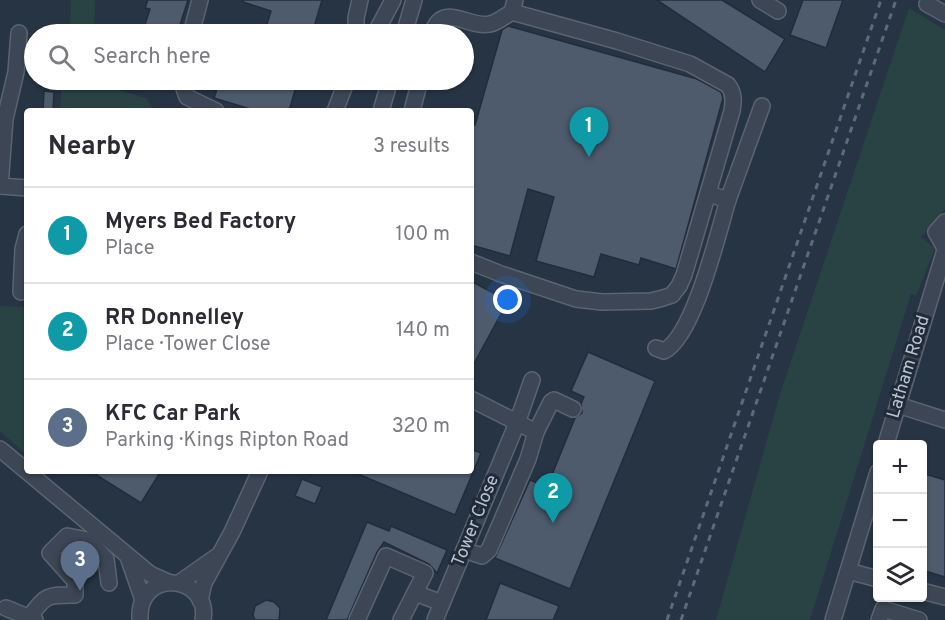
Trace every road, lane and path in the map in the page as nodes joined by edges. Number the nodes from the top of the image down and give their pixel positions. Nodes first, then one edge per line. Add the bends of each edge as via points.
1 (200, 0) edge
2 (360, 0) edge
3 (393, 0) edge
4 (414, 0) edge
5 (759, 0) edge
6 (927, 4) dead end
7 (513, 6) edge
8 (778, 12) dead end
9 (945, 14) edge
10 (193, 24) edge
11 (355, 24) edge
12 (380, 24) edge
13 (407, 24) edge
14 (437, 24) edge
15 (19, 33) dead end
16 (185, 90) edge
17 (343, 90) edge
18 (387, 90) edge
19 (417, 90) edge
20 (762, 106) dead end
21 (210, 108) edge
22 (336, 108) edge
23 (382, 108) edge
24 (413, 108) edge
25 (0, 186) edge
26 (24, 188) edge
27 (708, 194) junction
28 (728, 200) junction
29 (945, 222) edge
30 (24, 243) edge
31 (945, 249) edge
32 (690, 254) junction
33 (710, 261) junction
34 (474, 263) edge
35 (21, 292) dead end
36 (938, 292) edge
37 (656, 348) dead end
38 (532, 380) dead end
39 (474, 401) edge
40 (897, 405) junction
41 (573, 409) dead end
42 (945, 420) edge
43 (517, 423) junction
44 (536, 432) junction
45 (887, 440) edge
46 (0, 449) edge
47 (24, 469) edge
48 (30, 474) edge
49 (259, 474) edge
50 (873, 488) edge
51 (464, 550) junction
52 (127, 554) junction
53 (219, 554) junction
54 (848, 571) junction
55 (873, 578) edge
56 (173, 582) junction
57 (109, 583) dead end
58 (927, 592) edge
59 (415, 593) junction
60 (945, 597) edge
61 (143, 600) junction
62 (200, 600) junction
63 (442, 603) junction
64 (6, 608) dead end
65 (33, 618) edge
66 (140, 620) edge
67 (202, 620) edge
68 (357, 620) edge
69 (400, 620) edge
70 (435, 620) edge
71 (833, 620) edge
72 (879, 620) edge
73 (919, 620) edge

1 - 10 street
2 - 11 street
3 - 12 street
4 - 13 street
5 - 8 street
6 - 9 street
7 - 14 street via 492,24 449,16
7 - 27 street via 690,64 728,85 734,102
15 - 25 street via 16,72 4,119
16 - 21 street via 187,97
17 - 22 street
18 - 23 street
19 - 24 street
20 - 28 street
25 - 26 street
27 - 28 street
27 - 32 street
28 - 33 street
29 - 31 street via 936,232
30 - 35 street
31 - 36 street, Latham Road
32 - 33 street
32 - 34 street via 682,280 672,295 651,301 576,299
33 - 37 street via 694,309 679,336 672,347 664,351
36 - 40 street, Latham Road
38 - 43 street, Tower Close
39 - 43 street
40 - 42 street
40 - 45 street, Latham Road
41 - 44 street via 554,400
43 - 44 street
43 - 51 street, Tower Close
44 - 51 street via 489,550 482,556
46 - 47 street
48 - 52 street
49 - 53 street
50 - 54 street
51 - 63 street, Tower Close
52 - 56 street via 150,574
52 - 61 street
53 - 56 street
53 - 62 street
54 - 55 street
54 - 71 street
56 - 61 street via 153,587
56 - 62 street via 189,587
57 - 65 street via 106,559 88,540 67,536 50,553 75,581 75,595 50,595 39,604
58 - 60 street
59 - 63 street
59 - 68 street via 424,573 386,556
59 - 69 street
61 - 66 street
62 - 67 street
63 - 70 street, Tower Close
64 - 65 street
72 - 73 street via 883,609

